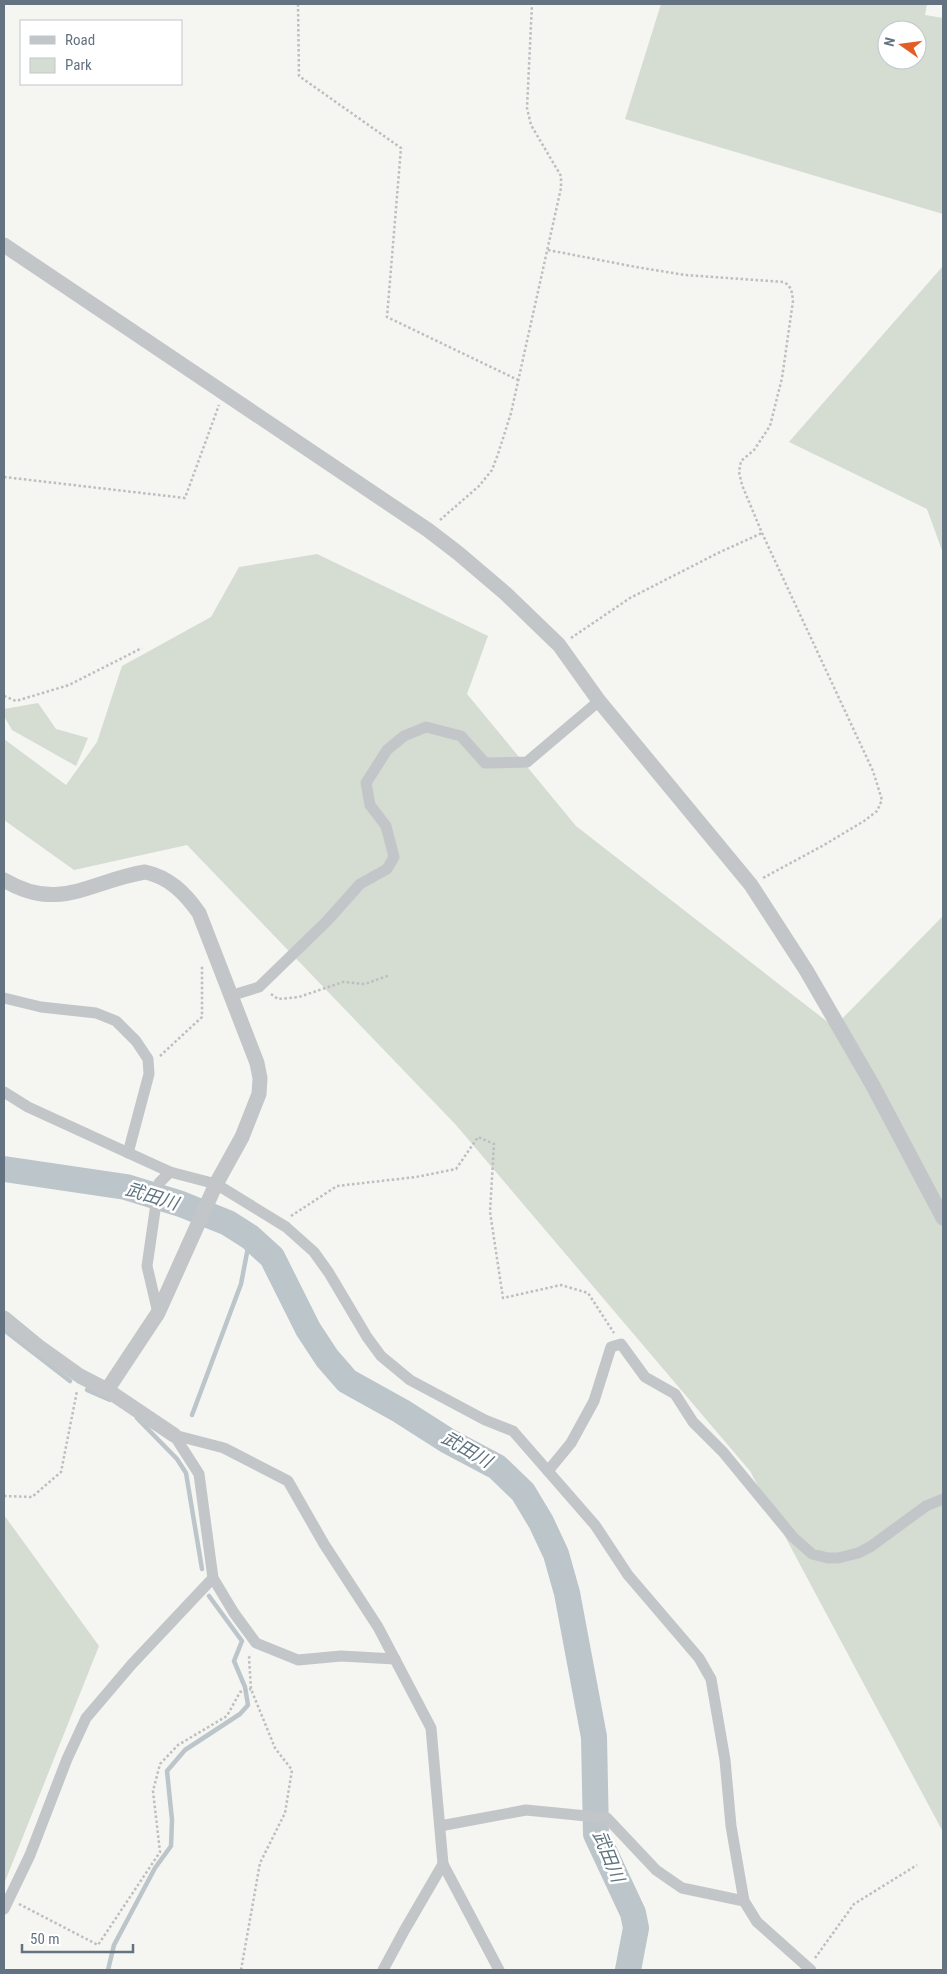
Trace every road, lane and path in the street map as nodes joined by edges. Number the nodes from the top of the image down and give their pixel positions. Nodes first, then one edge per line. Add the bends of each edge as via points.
1 (298, 4) edge
2 (532, 4) edge
3 (4, 245) edge
4 (548, 250) junction
5 (518, 380) junction
6 (224, 392) junction
7 (4, 477) edge
8 (428, 530) junction
9 (762, 533) junction
10 (560, 645) junction
11 (142, 648) dead end
12 (4, 696) edge
13 (599, 701) junction
14 (4, 880) edge
15 (750, 884) junction
16 (202, 962) dead end
17 (390, 975) dead end
18 (259, 987) junction
19 (230, 996) junction
20 (4, 998) edge
21 (148, 1063) junction
22 (4, 1092) edge
23 (128, 1153) junction
24 (170, 1172) junction
25 (214, 1190) junction
26 (943, 1218) edge
27 (280, 1223) junction
28 (158, 1313) junction
29 (4, 1318) edge
30 (621, 1344) junction
31 (80, 1376) junction
32 (107, 1390) junction
33 (174, 1435) junction
34 (548, 1471) junction
35 (4, 1496) edge
36 (943, 1499) edge
37 (213, 1578) junction
38 (256, 1644) junction
39 (396, 1659) junction
40 (251, 1690) junction
41 (440, 1826) junction
42 (443, 1864) junction
43 (918, 1864) dead end
44 (744, 1901) junction
45 (6, 1904) edge
46 (809, 1969) edge
47 (242, 1970) edge
48 (383, 1970) edge
49 (499, 1970) edge

1 - 5 path via 299,76 401,148 387,317
2 - 4 path via 527,108 531,125 561,176
3 - 6 street
4 - 5 path
4 - 9 path via 656,270 790,285 793,301 775,411 764,437 739,466 742,485
5 - 8 path via 492,470 479,486
6 - 7 path via 185,498
6 - 8 street
8 - 10 street
9 - 10 path via 630,598
9 - 15 path via 869,763 882,800 876,811 864,820
10 - 13 street
11 - 12 path via 69,685 16,701
13 - 15 street
13 - 18 street via 527,762 485,763 461,736 426,727 404,736 387,750 366,783 370,805 386,826 394,857 387,870 360,884
14 - 19 street via 34,894 48,895 73,893 145,872 166,879 188,898 199,913
15 - 26 street via 806,970 872,1084
16 - 21 path via 202,1018 161,1056
17 - 18 path via 365,984 344,982 299,997 278,999
18 - 19 street
19 - 25 street via 257,1062 259,1094 242,1137
20 - 21 street via 106,1016 116,1021 136,1042
21 - 23 street via 149,1074
22 - 23 street via 28,1107
23 - 24 street
24 - 25 street
24 - 28 street via 159,1183 147,1266
25 - 27 street
25 - 28 street
27 - 30 path via 337,1186 456,1169 478,1137 494,1144 490,1212 503,1298 561,1285 588,1293
27 - 34 street via 298,1235 314,1252 381,1356 410,1380 513,1432
28 - 32 street
29 - 31 street
30 - 34 street via 611,1347 594,1401 572,1443
30 - 36 street via 645,1377 675,1394 693,1422 738,1468 793,1537 812,1554 838,1558 858,1553 926,1506
31 - 32 street
31 - 35 path via 61,1472 32,1496
32 - 33 street
33 - 37 street via 199,1474
33 - 39 street via 224,1448 288,1481
34 - 44 street via 595,1525 628,1575 699,1658 711,1679
37 - 38 street
37 - 45 street via 86,1718 30,1855
38 - 39 street via 298,1660 341,1656
38 - 40 path via 249,1658
39 - 41 street via 431,1728
40 - 45 path via 240,1692 227,1716 178,1745 160,1764 153,1790 160,1852 98,1945
40 - 47 path via 275,1748 292,1770 285,1813 260,1863
41 - 42 street
41 - 44 street via 526,1810 607,1818 656,1870 682,1888
42 - 48 street
42 - 49 street
43 - 46 path via 854,1904
44 - 46 street via 757,1922

